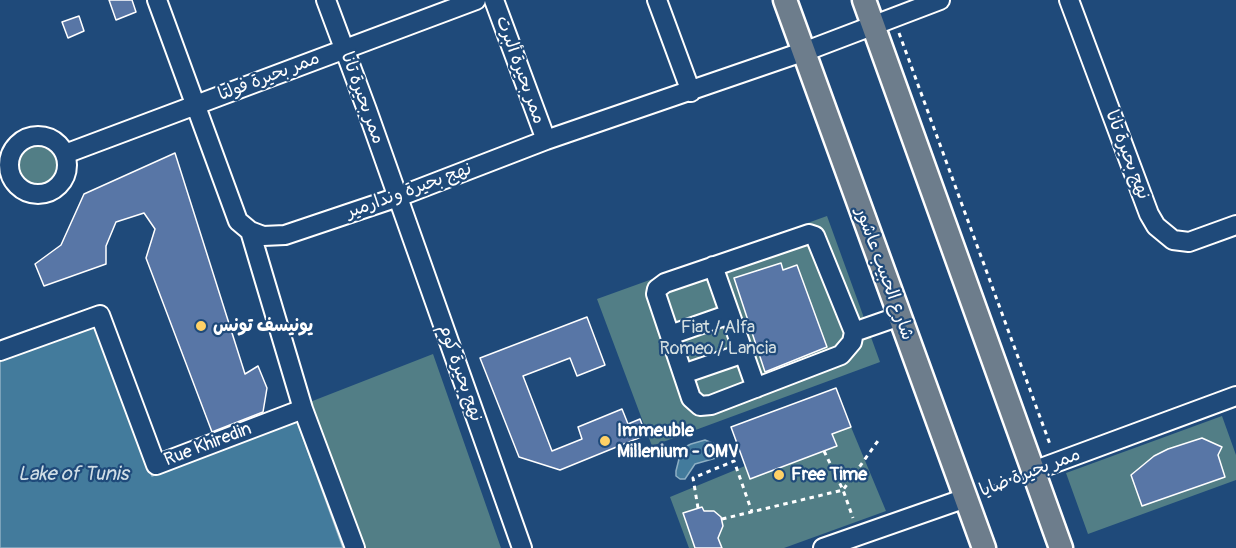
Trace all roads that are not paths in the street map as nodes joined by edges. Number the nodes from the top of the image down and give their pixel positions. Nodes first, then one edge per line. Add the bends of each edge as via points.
1 (157, 0) edge
2 (326, 0) edge
3 (476, 0) edge
4 (494, 0) edge
5 (657, 0) edge
6 (785, 0) edge
7 (864, 0) edge
8 (940, 0) edge
9 (1069, 0) edge
10 (884, 22) junction
11 (344, 49) junction
12 (804, 51) junction
13 (691, 92) junction
14 (196, 105) junction
15 (546, 140) junction
16 (65, 154) junction
17 (5, 177) edge
18 (398, 197) junction
19 (1236, 225) edge
20 (250, 231) junction
21 (713, 266) junction
22 (730, 314) junction
23 (900, 316) junction
24 (854, 332) junction
25 (670, 335) junction
26 (0, 351) edge
27 (744, 353) junction
28 (683, 374) junction
29 (756, 388) junction
30 (1236, 396) edge
31 (303, 410) junction
32 (1033, 471) junction
33 (966, 498) junction
34 (355, 548) edge
35 (522, 548) edge
36 (823, 548) edge
37 (984, 548) edge
38 (1060, 548) edge

1 - 14 street
2 - 11 street, ممر بحيرة تانا
3 - 11 street, ممر بحيرة فولتا
4 - 15 street, ممر بحيرة ألبرت
5 - 13 street
6 - 12 main road, شارع الحبيب عاشور
7 - 10 main road
8 - 10 street, نهج بحيرة وندارمير
9 - 19 street, نهج بحيرة تانا via 1156,226 1173,240 1189,242
10 - 12 street, نهج بحيرة وندارمير
10 - 32 main road
11 - 14 street, ممر بحيرة فولتا
11 - 18 street, ممر بحيرة تانا
12 - 13 street, نهج بحيرة وندارمير
12 - 23 main road, شارع الحبيب عاشور
13 - 15 street, نهج بحيرة وندارمير
14 - 16 street, ممر بحيرة فولتا
14 - 20 street via 238,221
15 - 18 street, نهج بحيرة وندارمير
16 - 17 street via 46,137 26,139 11,153
16 - 17 street via 63,180 48,192 31,194
18 - 20 street, نهج بحيرة وندارمير via 285,235 263,236
18 - 35 street, نهج بحيرة كوم
20 - 31 street
21 - 22 street
21 - 24 street via 802,236 815,236
21 - 25 street via 657,289
22 - 25 street
22 - 27 street
23 - 24 street
23 - 33 main road, شارع الحبيب عاشور
24 - 29 street via 852,342 841,355
25 - 28 street
26 - 31 street, Rue Khiredin via 100,315 156,465
27 - 28 street
27 - 29 street
28 - 29 street via 691,398 700,406
30 - 32 street, ممر بحيرة ضايا
31 - 34 street
32 - 38 main road
33 - 36 street, ممر بحيرة ضايا
33 - 37 main road, شارع الحبيب عاشور

